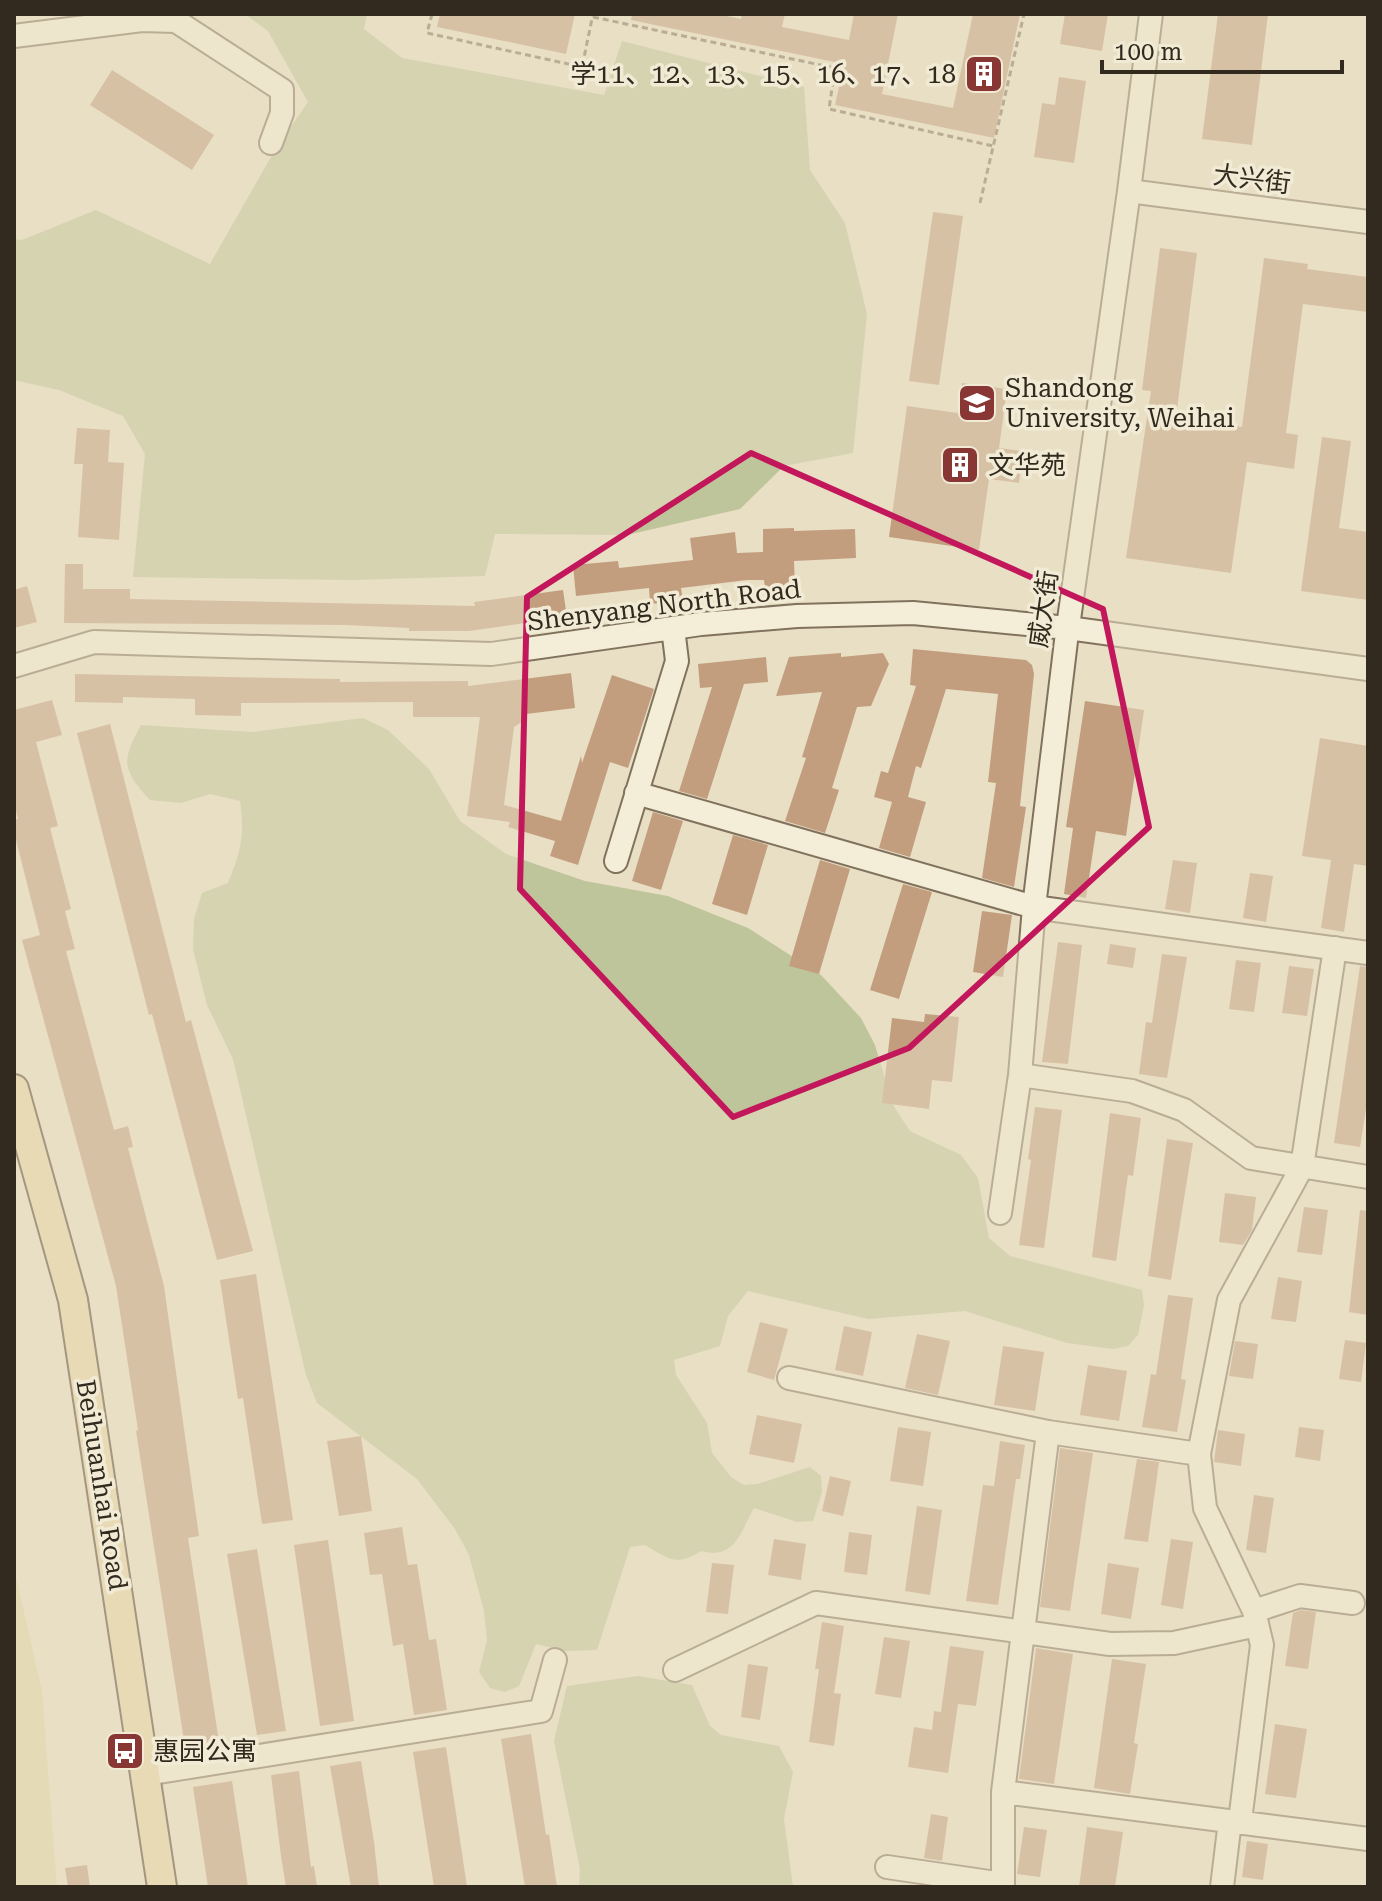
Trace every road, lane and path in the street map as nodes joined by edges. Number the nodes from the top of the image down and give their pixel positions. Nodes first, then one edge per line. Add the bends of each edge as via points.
1 (432, 14) edge
2 (1024, 14) edge
3 (1151, 14) edge
4 (593, 16) edge
5 (14, 36) edge
6 (271, 143) dead end
7 (993, 146) junction
8 (1129, 191) junction
9 (980, 203) dead end
10 (1368, 222) edge
11 (674, 633) junction
12 (1067, 635) junction
13 (14, 666) edge
14 (1368, 669) edge
15 (14, 678) edge
16 (1368, 680) edge
17 (636, 793) junction
18 (616, 861) dead end
19 (1034, 907) junction
20 (1335, 948) junction
21 (1368, 953) edge
22 (1020, 1075) junction
23 (14, 1089) edge
24 (1302, 1167) junction
25 (1368, 1177) edge
26 (1000, 1213) dead end
27 (789, 1378) dead end
28 (1048, 1432) junction
29 (1199, 1454) junction
30 (1353, 1603) dead end
31 (1255, 1618) junction
32 (1021, 1633) junction
33 (555, 1660) dead end
34 (675, 1670) dead end
35 (146, 1774) junction
36 (1003, 1792) junction
37 (1235, 1821) junction
38 (1368, 1839) edge
39 (887, 1867) dead end
40 (1003, 1886) edge
41 (162, 1887) edge
42 (1222, 1887) edge

1 - 4 path via 427,33 582,67
2 - 7 path
3 - 8 street, 威大街
4 - 7 path via 835,68 829,109
5 - 6 street via 142,20 176,21 282,90 282,113
7 - 9 path
8 - 10 street, 大兴街
8 - 12 street, 威大街
11 - 12 street, Shenyang North Road via 910,624
11 - 13 street, Shenyang North Road via 491,654 94,642
11 - 15 street, Shenyang North Road via 502,664 99,655
11 - 17 street via 677,661
12 - 14 street, Shenyang North Road
12 - 16 street, Shenyang North Road
12 - 19 street, 威大街
17 - 18 street
17 - 19 street
19 - 20 street
19 - 22 street, 威大街
20 - 21 street
20 - 24 street
22 - 24 street via 1132,1091 1184,1110 1251,1158
22 - 26 street, 威大街
23 - 35 main road, Beihuanhai Road via 73,1300
24 - 25 street
24 - 29 street via 1229,1300
27 - 28 street
28 - 29 street
28 - 32 street
29 - 31 street via 1205,1508
30 - 31 street via 1300,1596
31 - 32 street via 1174,1643 1110,1644
31 - 37 street via 1262,1645
32 - 34 street via 816,1603
32 - 36 street
33 - 35 street via 541,1711
35 - 41 main road, Beihuanhai Road
36 - 37 street
36 - 40 street
37 - 38 street
37 - 42 street
39 - 40 street

